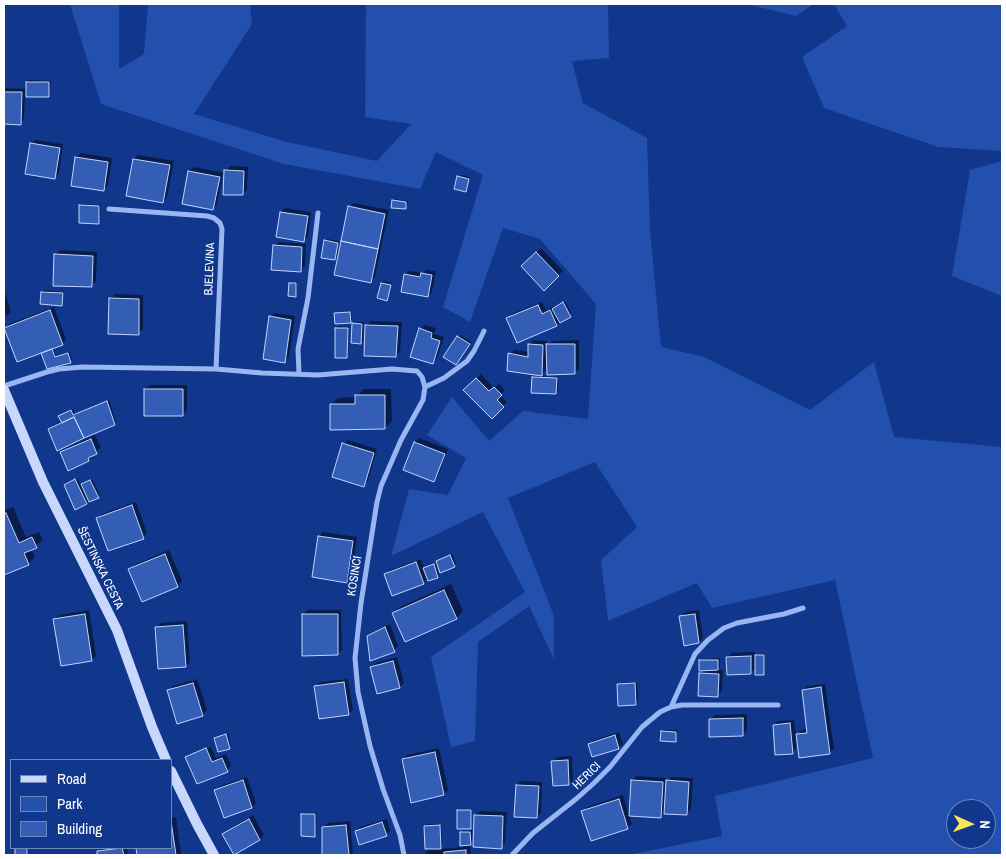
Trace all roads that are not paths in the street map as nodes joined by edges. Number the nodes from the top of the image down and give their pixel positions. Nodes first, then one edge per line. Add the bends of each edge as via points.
1 (109, 209) dead end
2 (318, 213) dead end
3 (484, 331) dead end
4 (216, 369) junction
5 (299, 374) junction
6 (4, 386) edge
7 (425, 387) junction
8 (4, 390) edge
9 (803, 608) dead end
10 (778, 705) dead end
11 (671, 707) junction
12 (166, 759) edge
13 (172, 773) edge
14 (214, 855) edge
15 (404, 855) edge
16 (512, 855) edge

1 - 4 street, BJELEVINA via 207,216 220,223
2 - 5 street via 298,349
3 - 7 street via 467,361
4 - 5 street
4 - 6 street via 70,367
5 - 7 street via 407,369 417,371
7 - 15 street, KOSINCI via 423,400 381,486 355,658 370,746
8 - 12 main road, ŠESTINSKA CESTA via 43,482 117,630
9 - 11 street via 737,623 708,640 695,654
10 - 11 street, HERICI
11 - 16 street, HERICI via 650,719 576,800 533,833
13 - 14 main road

